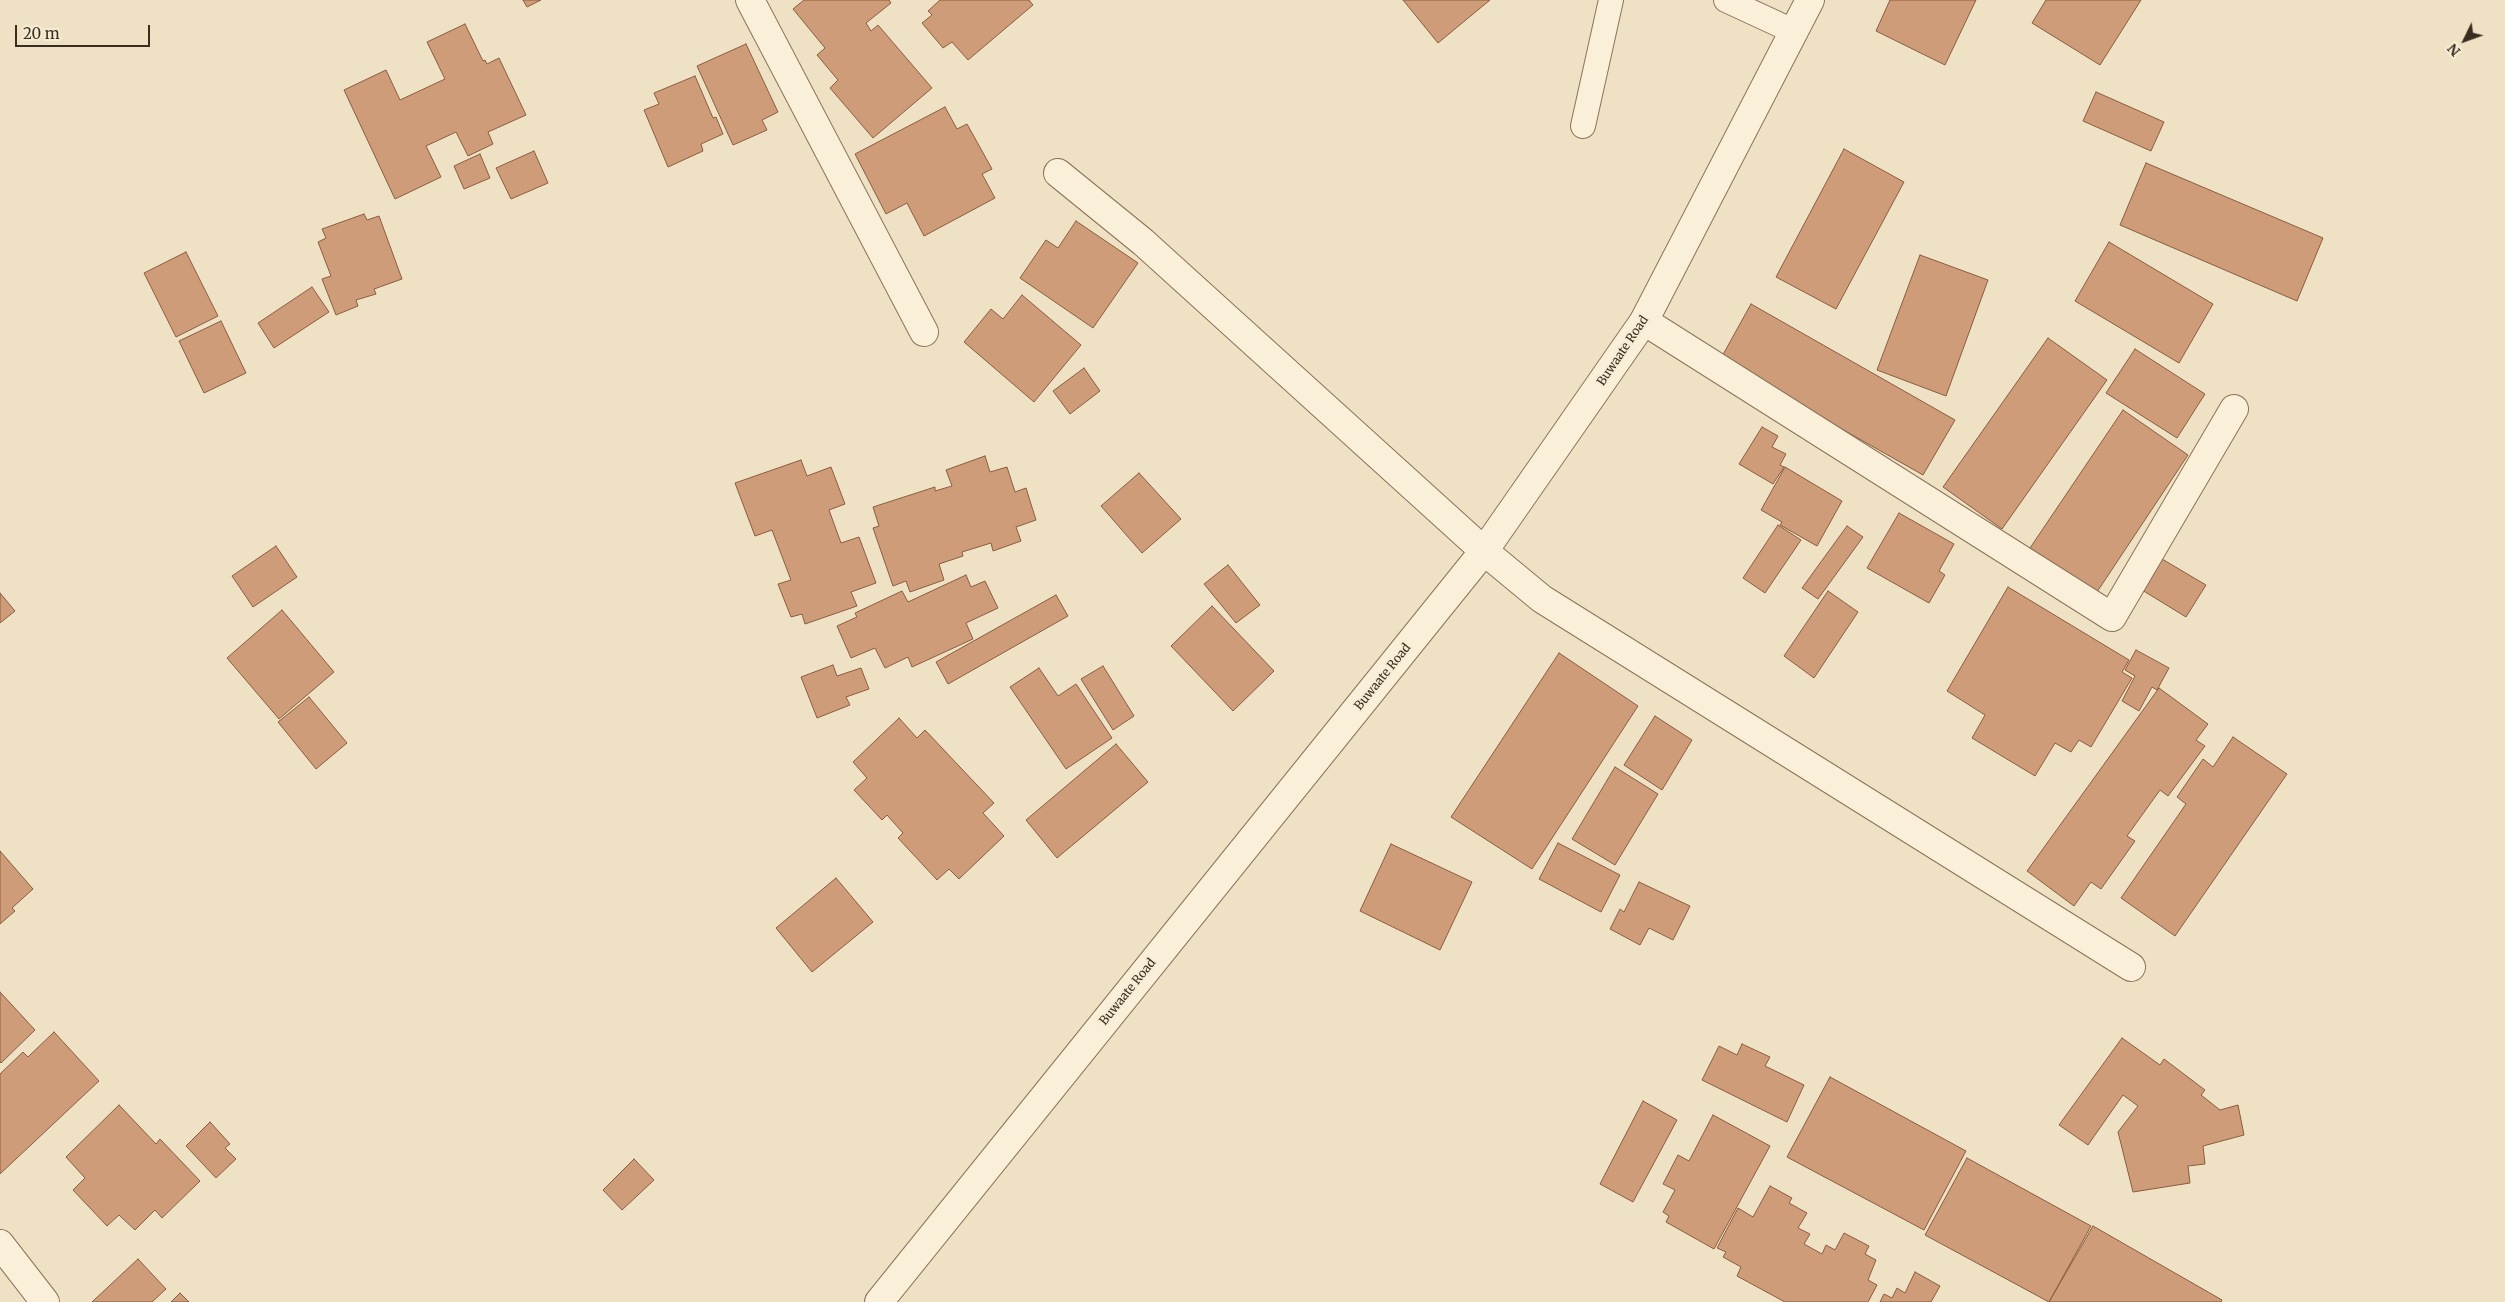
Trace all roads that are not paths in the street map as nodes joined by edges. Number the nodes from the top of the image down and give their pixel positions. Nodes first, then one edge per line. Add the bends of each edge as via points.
1 (750, 0) edge
2 (1611, 0) edge
3 (1726, 0) edge
4 (1810, 0) edge
5 (1795, 32) junction
6 (1583, 126) dead end
7 (1058, 173) dead end
8 (1644, 321) junction
9 (924, 332) dead end
10 (2234, 410) dead end
11 (1484, 551) junction
12 (2131, 967) dead end
13 (0, 1244) edge
14 (45, 1302) edge
15 (878, 1302) edge

1 - 9 street
2 - 6 lane
3 - 5 lane
4 - 5 street, Buwaate Road
5 - 8 street, Buwaate Road
7 - 11 street via 1143,242
8 - 10 street via 2112,617
8 - 11 street, Buwaate Road
11 - 12 street via 1542,599
11 - 15 street, Buwaate Road
13 - 14 street

